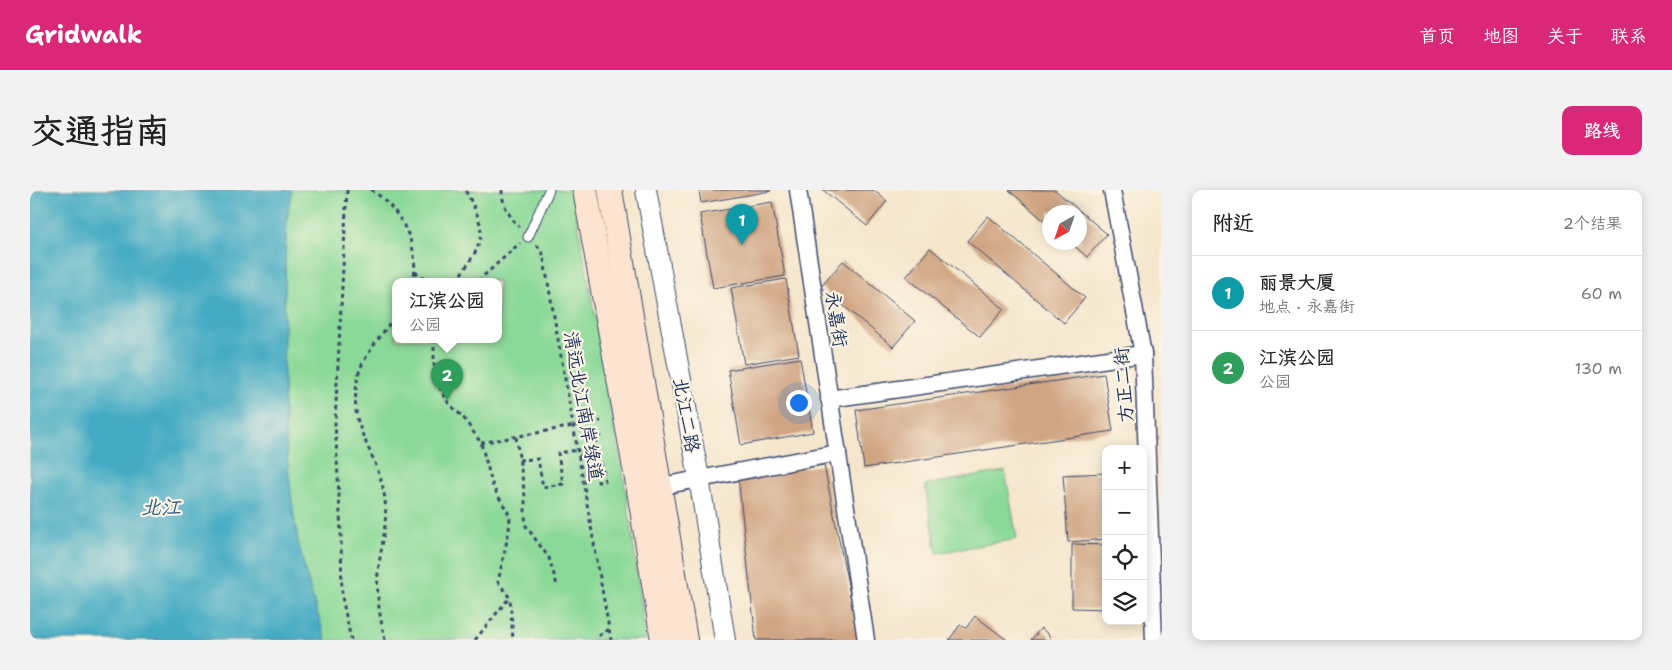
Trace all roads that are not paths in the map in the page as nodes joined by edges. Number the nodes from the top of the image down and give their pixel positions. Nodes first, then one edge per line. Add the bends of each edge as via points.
1 (549, 190) edge
2 (585, 190) edge
3 (610, 190) edge
4 (646, 190) edge
5 (798, 190) edge
6 (1112, 190) edge
7 (528, 237) road end
8 (1143, 354) junction
9 (829, 399) junction
10 (838, 453) junction
11 (699, 478) junction
12 (650, 488) junction
13 (663, 640) edge
14 (685, 640) edge
15 (725, 640) edge
16 (866, 640) edge
17 (1154, 640) edge

1 - 7 lane
2 - 12 main road, 北江二路
3 - 12 main road, 北江二路
4 - 11 street, 北江二路
5 - 9 street, 永嘉街
6 - 8 street, 方正二街
8 - 9 street
8 - 17 street, 方正二街
9 - 10 street, 永嘉街
10 - 11 street
10 - 16 street, 永嘉街
11 - 12 street
11 - 15 street, 北江二路
12 - 13 main road, 北江二路
12 - 14 main road, 北江二路

